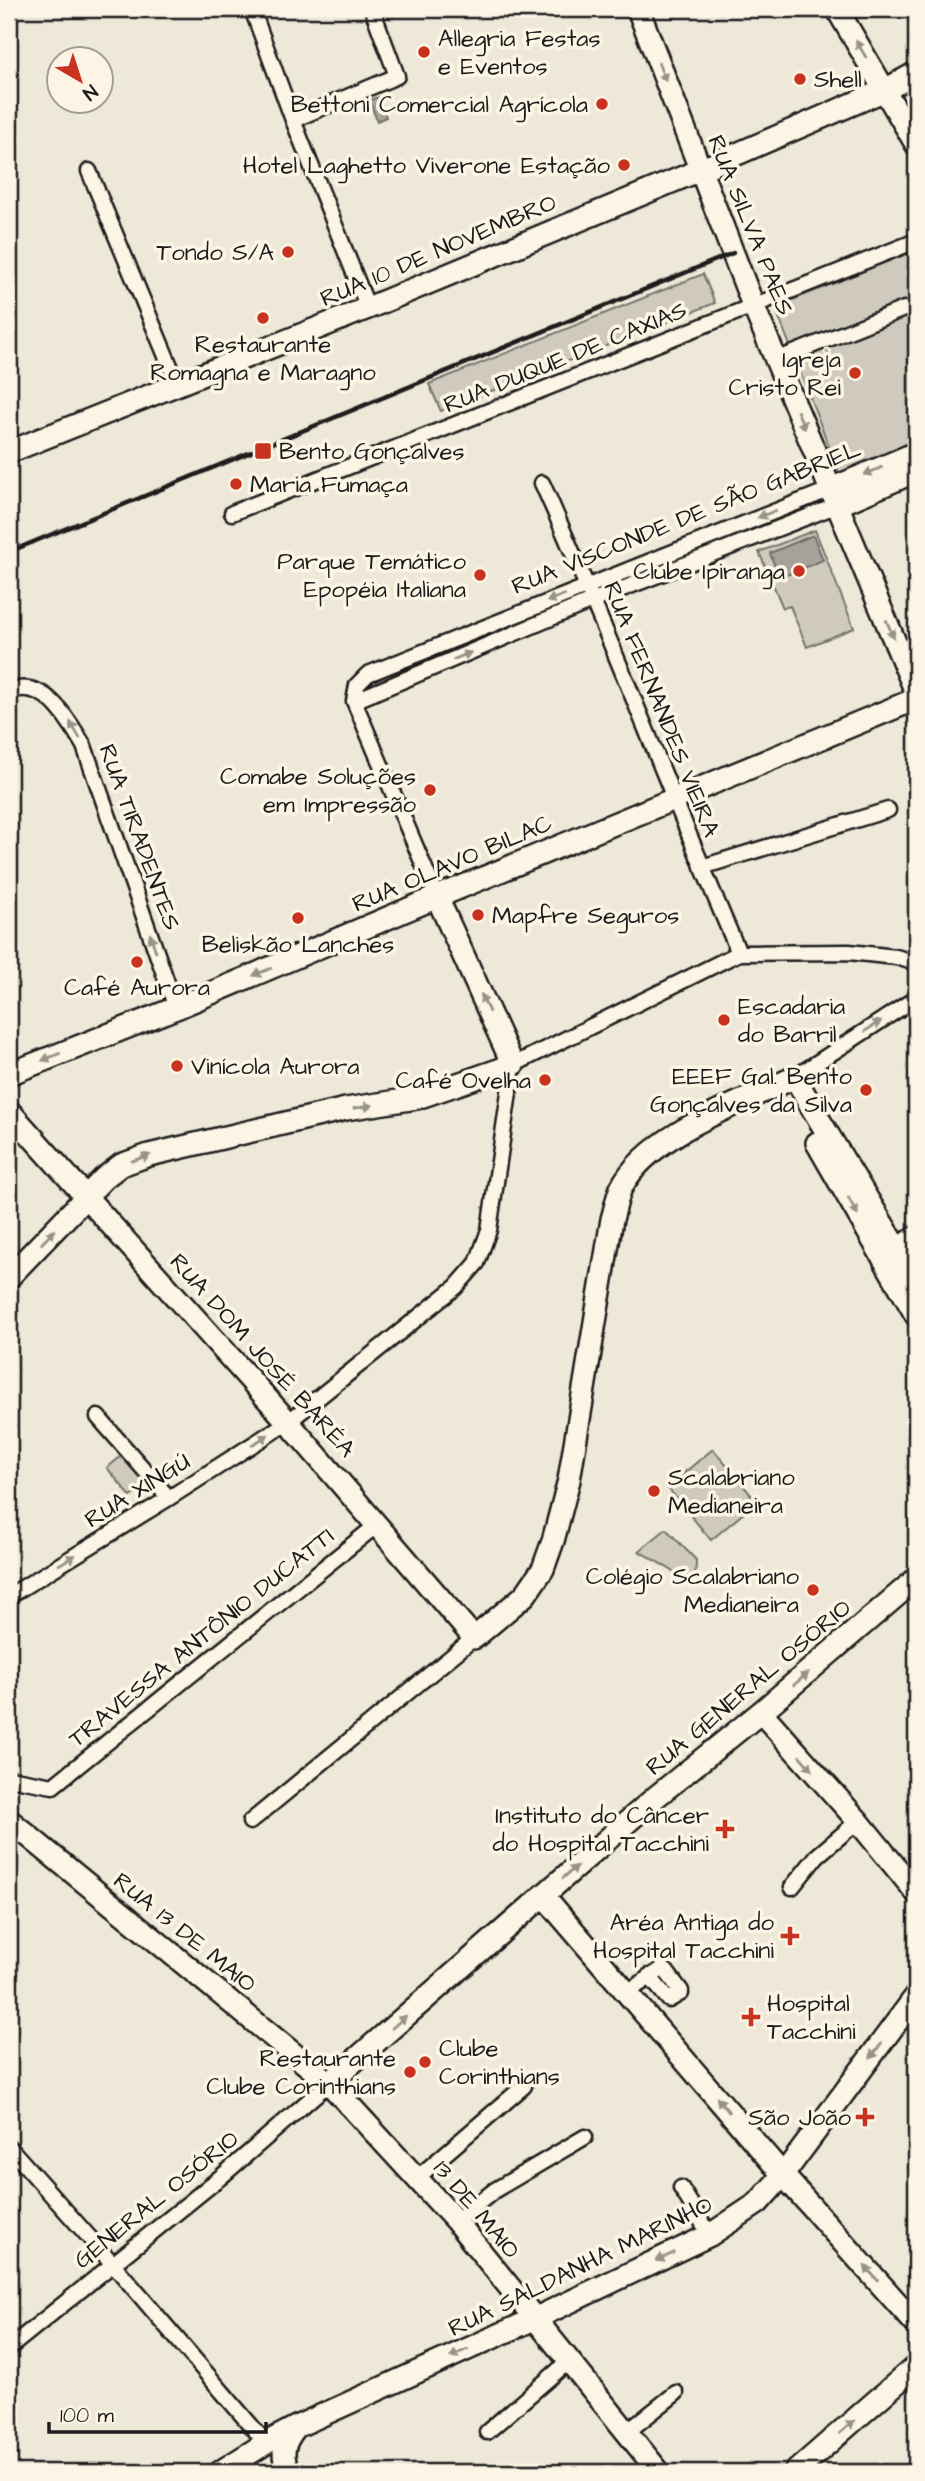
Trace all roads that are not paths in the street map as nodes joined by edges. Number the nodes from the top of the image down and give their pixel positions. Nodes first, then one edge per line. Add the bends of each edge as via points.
1 (252, 9) edge
2 (372, 9) edge
3 (638, 9) edge
4 (837, 9) edge
5 (916, 73) edge
6 (885, 90) junction
7 (293, 120) junction
8 (916, 144) edge
9 (700, 170) junction
10 (89, 171) dead end
11 (916, 242) edge
12 (753, 305) junction
13 (368, 308) junction
14 (904, 309) dead end
15 (776, 360) junction
16 (178, 385) junction
17 (9, 452) edge
18 (914, 463) edge
19 (542, 483) dead end
20 (834, 497) junction
21 (232, 513) dead end
22 (588, 585) junction
23 (594, 600) junction
24 (427, 650) junction
25 (435, 668) junction
26 (9, 692) edge
27 (916, 692) edge
28 (916, 699) edge
29 (354, 701) junction
30 (675, 798) junction
31 (888, 810) dead end
32 (702, 867) junction
33 (437, 897) junction
34 (739, 953) junction
35 (916, 963) edge
36 (916, 998) edge
37 (176, 1008) junction
38 (513, 1065) junction
39 (9, 1074) edge
40 (789, 1080) junction
41 (9, 1111) edge
42 (87, 1197) junction
43 (916, 1237) edge
44 (890, 1254) junction
45 (9, 1277) edge
46 (916, 1279) edge
47 (916, 1315) edge
48 (98, 1417) dead end
49 (288, 1422) junction
50 (169, 1498) junction
51 (378, 1524) junction
52 (916, 1579) edge
53 (9, 1596) edge
54 (474, 1638) junction
55 (761, 1712) junction
56 (9, 1778) edge
57 (9, 1820) edge
58 (858, 1821) junction
59 (250, 1822) dead end
60 (792, 1887) dead end
61 (916, 1892) edge
62 (544, 1895) junction
63 (649, 1976) dead end
64 (626, 1993) junction
65 (916, 1996) edge
66 (329, 2083) junction
67 (524, 2086) dead end
68 (585, 2137) dead end
69 (9, 2147) edge
70 (783, 2175) junction
71 (417, 2178) junction
72 (681, 2188) dead end
73 (456, 2221) junction
74 (710, 2235) junction
75 (113, 2264) junction
76 (534, 2319) junction
77 (916, 2324) edge
78 (9, 2348) edge
79 (569, 2361) junction
80 (916, 2366) edge
81 (676, 2393) dead end
82 (298, 2426) junction
83 (487, 2432) dead end
84 (627, 2432) junction
85 (266, 2443) junction
86 (220, 2472) edge
87 (288, 2472) edge
88 (659, 2472) edge
89 (795, 2472) edge

1 - 7 street
2 - 7 street via 397,76
3 -> 9 main road, RUA SILVA PAES
6 -> 4 main road
5 - 6 main road, RUA 10 DE NOVEMBRO
6 - 8 main road
6 - 9 main road, RUA 10 DE NOVEMBRO
7 - 13 street
9 - 12 main road, RUA SILVA PAES
9 - 13 main road, RUA 10 DE NOVEMBRO
10 - 16 street
11 - 12 street, RUA DUQUE DE CAXIAS
12 - 15 main road, RUA SILVA PAES
12 - 21 street, RUA DUQUE DE CAXIAS
13 - 16 main road, RUA 10 DE NOVEMBRO
14 - 15 street
15 -> 20 main road, RUA SILVA PAES
16 - 17 main road, RUA 10 DE NOVEMBRO
18 - 20 main road, RUA VISCONDE DE SÃO GABRIEL
19 - 22 street, RUA FERNANDES VIEIRA
20 -> 22 street, RUA VISCONDE DE SÃO GABRIEL
20 - 23 street, RUA VISCONDE DE SÃO GABRIEL
20 -> 27 main road, RUA SILVA PAES
22 - 23 street, RUA FERNANDES VIEIRA
22 -> 24 street, RUA VISCONDE DE SÃO GABRIEL
25 -> 23 street, RUA VISCONDE DE SÃO GABRIEL
23 - 30 street, RUA FERNANDES VIEIRA
24 - 25 street
24 - 29 street, RUA VISCONDE DE SÃO GABRIEL via 368,674 357,685
25 - 29 street, RUA VISCONDE DE SÃO GABRIEL
37 -> 26 street, RUA TIRADENTES via 84,746 65,714 42,693 17,688
28 - 30 main road, RUA OLAVO BILAC
29 - 33 street
30 - 32 street, RUA FERNANDES VIEIRA
30 - 33 main road, RUA OLAVO BILAC
31 - 32 street
32 - 34 street, RUA FERNANDES VIEIRA
33 -> 37 main road, RUA OLAVO BILAC
38 -> 33 main road
34 - 35 street via 849,952
34 - 38 street
40 -> 36 street
37 -> 39 main road, RUA OLAVO BILAC
42 -> 38 main road via 121,1165 149,1155 346,1109 417,1098
38 - 49 street, RUA XINGÚ via 489,1230 477,1263 456,1287
40 - 44 main road via 812,1108
40 - 54 main road via 676,1133 644,1158 621,1188 569,1480 553,1541 543,1569 525,1595
41 - 42 main road, RUA DOM JOSÉ BARÉA
45 -> 42 main road
42 - 49 main road, RUA DOM JOSÉ BARÉA
43 - 44 main road
44 - 46 main road
44 - 47 main road
48 - 50 street
50 -> 49 street, RUA XINGÚ
49 - 51 main road, RUA DOM JOSÉ BARÉA
53 -> 50 street, RUA XINGÚ
51 - 54 main road, RUA DOM JOSÉ BARÉA
51 - 56 street, TRAVESSA ANTÔNIO DUCATTI via 53,1786
55 -> 52 main road, RUA GENERAL OSÓRIO
54 - 59 street
55 -> 58 main road
62 -> 55 main road, RUA GENERAL OSÓRIO
57 - 66 main road, RUA 13 DE MAIO
58 - 60 street via 817,1856
58 - 61 main road
62 - 64 main road
66 -> 62 main road, RUA GENERAL OSÓRIO
63 - 64 street
70 -> 64 main road
65 -> 70 main road, RUA SALDANHA MARINHO
66 - 71 main road, 13 DE MAIO
66 - 75 street, GENERAL OSÓRIO
67 - 71 street
68 - 73 street via 495,2190
69 - 75 street
70 - 74 main road, RUA SALDANHA MARINHO via 758,2203
77 -> 70 main road
71 - 73 main road, 13 DE MAIO
72 - 74 street
73 - 76 main road, 13 DE MAIO
74 -> 76 main road, RUA SALDANHA MARINHO
75 - 78 street, GENERAL OSÓRIO
75 - 85 street
76 - 79 main road, 13 DE MAIO
76 -> 82 main road, RUA SALDANHA MARINHO
79 - 83 street
79 - 84 main road, 13 DE MAIO
89 -> 80 main road
81 - 84 street
82 - 85 main road, RUA SALDANHA MARINHO
82 - 87 main road via 283,2450
84 - 88 main road, 13 DE MAIO
85 - 86 main road, RUA SALDANHA MARINHO

